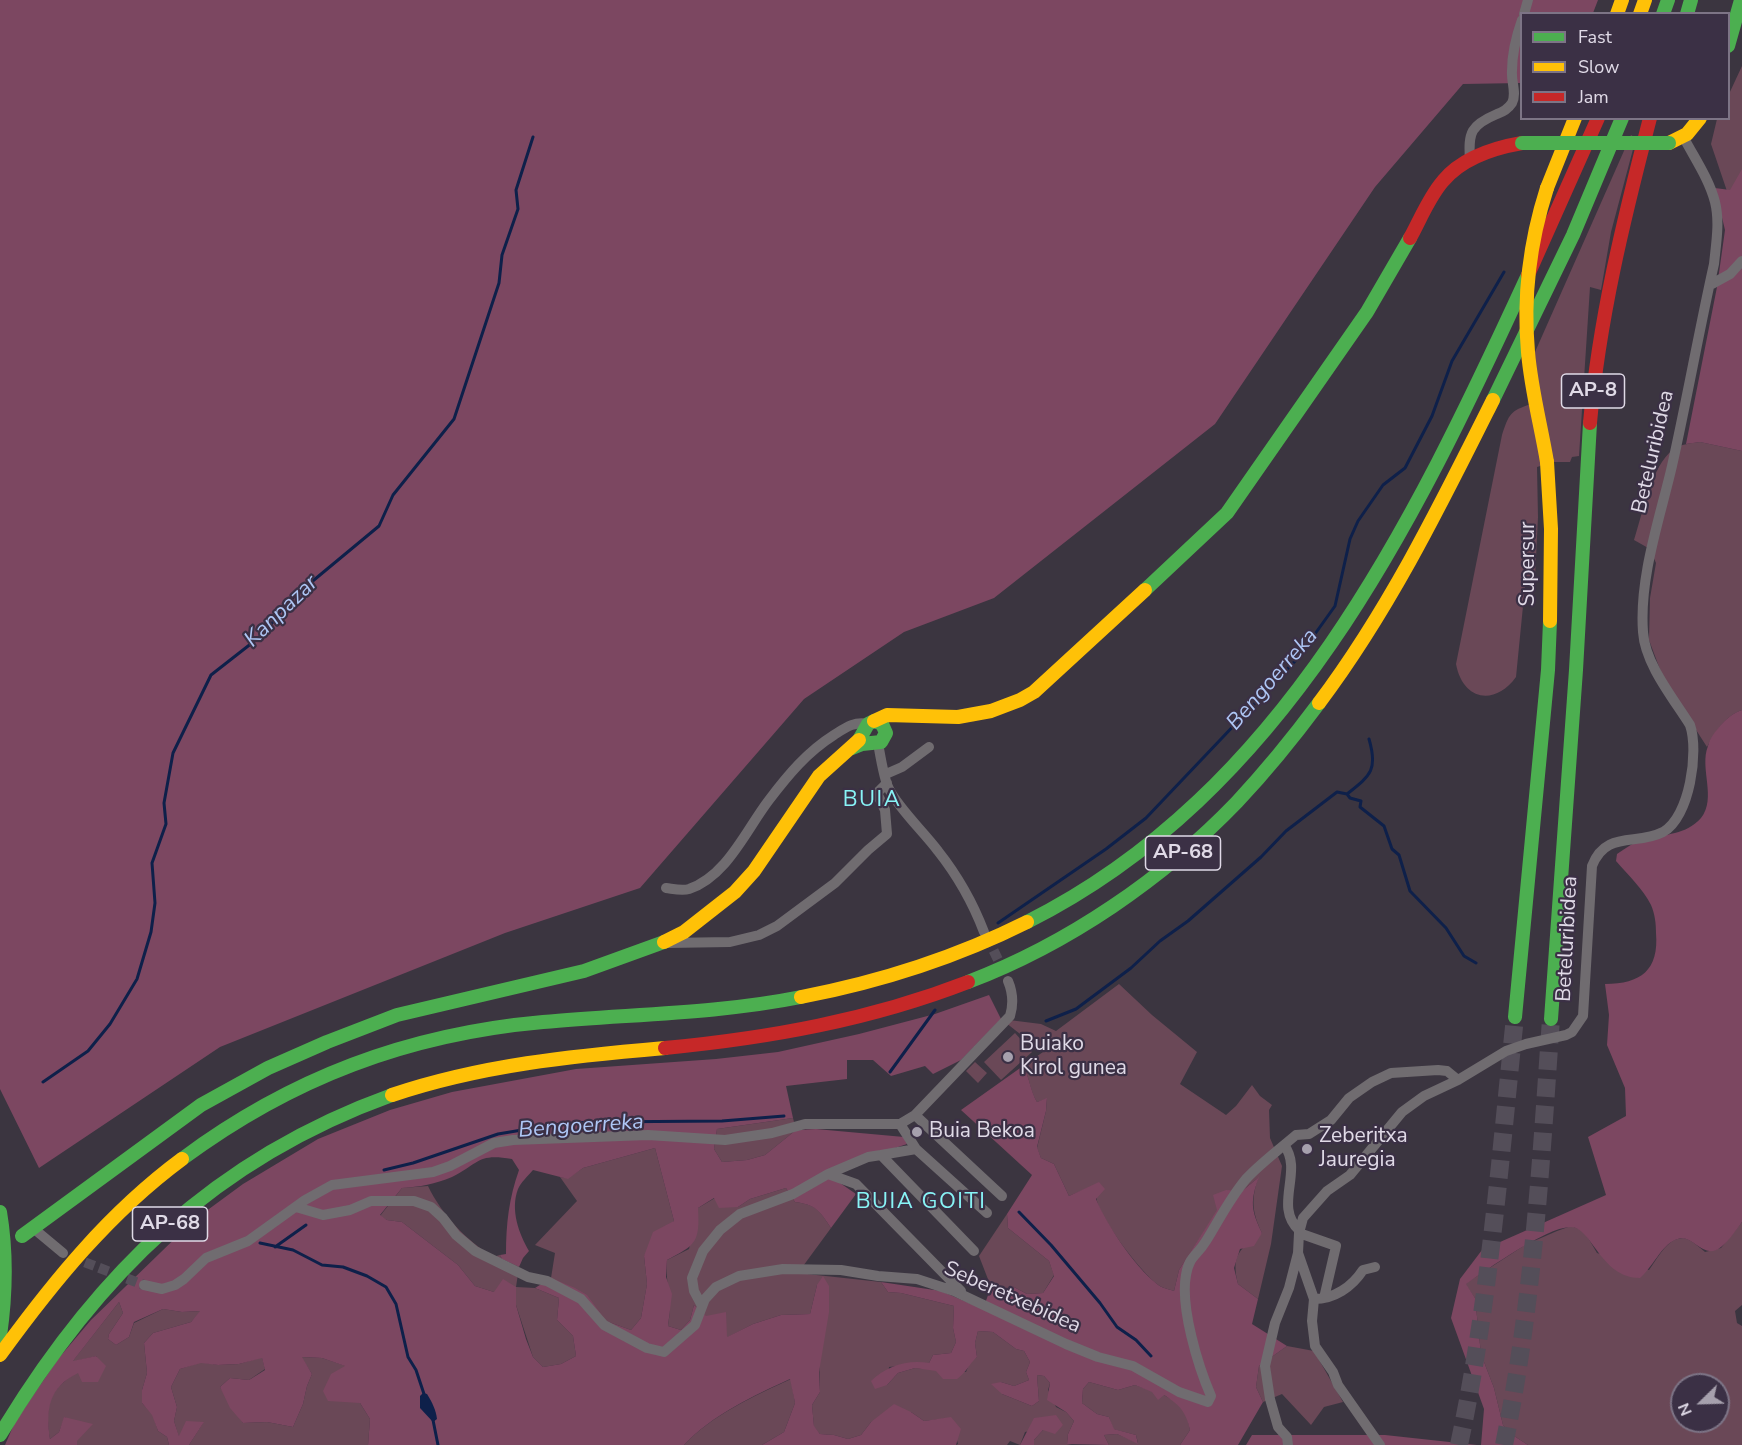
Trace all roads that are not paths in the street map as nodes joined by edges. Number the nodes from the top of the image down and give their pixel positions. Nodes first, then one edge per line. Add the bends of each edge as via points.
1 (1740, 0) edge
2 (1520, 24) edge
3 (1730, 38) edge
4 (1574, 120) edge
5 (1597, 120) edge
6 (1621, 120) edge
7 (1649, 120) edge
8 (1700, 120) edge
9 (1683, 138) junction
10 (1470, 160) junction
11 (1742, 261) edge
12 (1710, 285) junction
13 (873, 733) junction
14 (929, 747) dead end
15 (886, 778) junction
16 (666, 888) dead end
17 (692, 926) junction
18 (984, 932) tunnel mouth
19 (705, 941) junction
20 (663, 943) junction
21 (1008, 981) tunnel mouth
22 (1515, 1017) tunnel mouth
23 (1551, 1019) tunnel mouth
24 (1458, 1080) junction
25 (908, 1120) junction
26 (1284, 1145) junction
27 (916, 1149) junction
28 (881, 1155) junction
29 (828, 1174) junction
30 (1002, 1196) dead end
31 (296, 1207) junction
32 (0, 1212) edge
33 (987, 1213) dead end
34 (1299, 1231) junction
35 (28, 1232) joint
36 (974, 1251) dead end
37 (1298, 1253) junction
38 (63, 1254) tunnel mouth
39 (1375, 1267) dead end
40 (144, 1285) tunnel mouth
41 (966, 1296) junction
42 (1319, 1298) junction
43 (702, 1306) junction
44 (0, 1336) edge
45 (0, 1355) edge
46 (0, 1435) edge
47 (1288, 1445) edge
48 (1380, 1445) edge

1 - 3 main road
2 - 10 street via 1512,73 1515,95 1504,112 1477,124 1471,132
4 - 22 main road, Supersur / AP-8, bridge via 1536,222 1526,311 1528,354 1547,462 1552,579 1548,670
5 - 45 main road, AP-68 via 1493,351 1409,515 1344,626 1261,738 1197,804 1141,851 1049,910 995,938 864,984 748,1006 476,1030 386,1052 313,1080 203,1142 132,1199 56,1280
6 - 46 main road, AP-68 via 1507,372 1386,602 1294,740 1235,805 1180,856 1121,900 1063,936 992,973 922,1001 804,1031 546,1060 476,1072 372,1102 309,1129 224,1180 151,1241 65,1337 16,1405
7 - 23 main road, AP-8 via 1624,218 1595,368
8 - 9 main road
9 - 10 main road, bridge via 1669,143 1522,143 1492,149
9 - 12 street, Beteluribidea via 1716,204 1718,233
10 - 13 main road via 1442,182 1335,360 1227,513 1208,532 1034,692 1009,706 958,717 887,715
11 - 12 street via 1730,274
12 - 24 street, Beteluribidea via 1652,545 1643,633 1656,672 1694,734 1691,780 1682,807 1665,831 1617,841 1595,857 1583,1016 1579,1024 1566,1035 1506,1051
13 - 15 street
13 - 16 street via 859,722 831,737 802,759 727,861 705,881 683,890
13 - 17 main road via 819,776 754,871 735,892
14 - 15 street
15 - 18 street via 897,802 949,866
15 - 19 street via 877,792 885,810 888,834 835,883 777,926 730,942
17 - 19 street
17 - 20 main road
19 - 20 street
20 - 35 main road via 584,971 397,1015 268,1068 201,1105
21 - 25 street via 1013,994 1010,1016
24 - 26 street, Seberetxebidea via 1447,1071 1438,1070 1391,1073 1349,1098 1331,1120 1309,1134 1296,1135
24 - 34 street, Beteluribidea via 1402,1112 1350,1175 1327,1191 1303,1218
25 - 27 street
25 - 30 street
25 - 31 street via 805,1124 725,1140 648,1134 513,1140 494,1143 433,1172 332,1185
26 - 34 street via 1291,1168 1287,1210
26 - 41 street, Seberetxebidea via 1246,1178 1205,1243 1190,1259 1185,1277 1185,1306 1211,1396 1208,1402 1179,1392 1133,1366 1066,1344
27 - 28 street
27 - 33 street
28 - 29 street
28 - 36 street
29 - 41 street via 856,1185
29 - 43 street via 794,1194 740,1214 720,1230 703,1251 692,1278
31 - 40 street via 248,1241 199,1262 175,1285 162,1289
31 - 43 street, Seberetxebidea via 323,1215 371,1201 414,1202 431,1207 476,1251 580,1299 604,1325 647,1348 664,1352 695,1325
32 - 44 main road via 5,1259
34 - 37 street
34 - 42 street via 1336,1246
35 - 38 street
37 - 42 street
37 - 47 street via 1265,1366 1278,1427 1287,1437
39 - 42 street via 1363,1270 1342,1292
41 - 43 street, Seberetxebidea via 917,1279 841,1270 783,1269 738,1276 716,1287
42 - 48 street via 1312,1321 1315,1346

